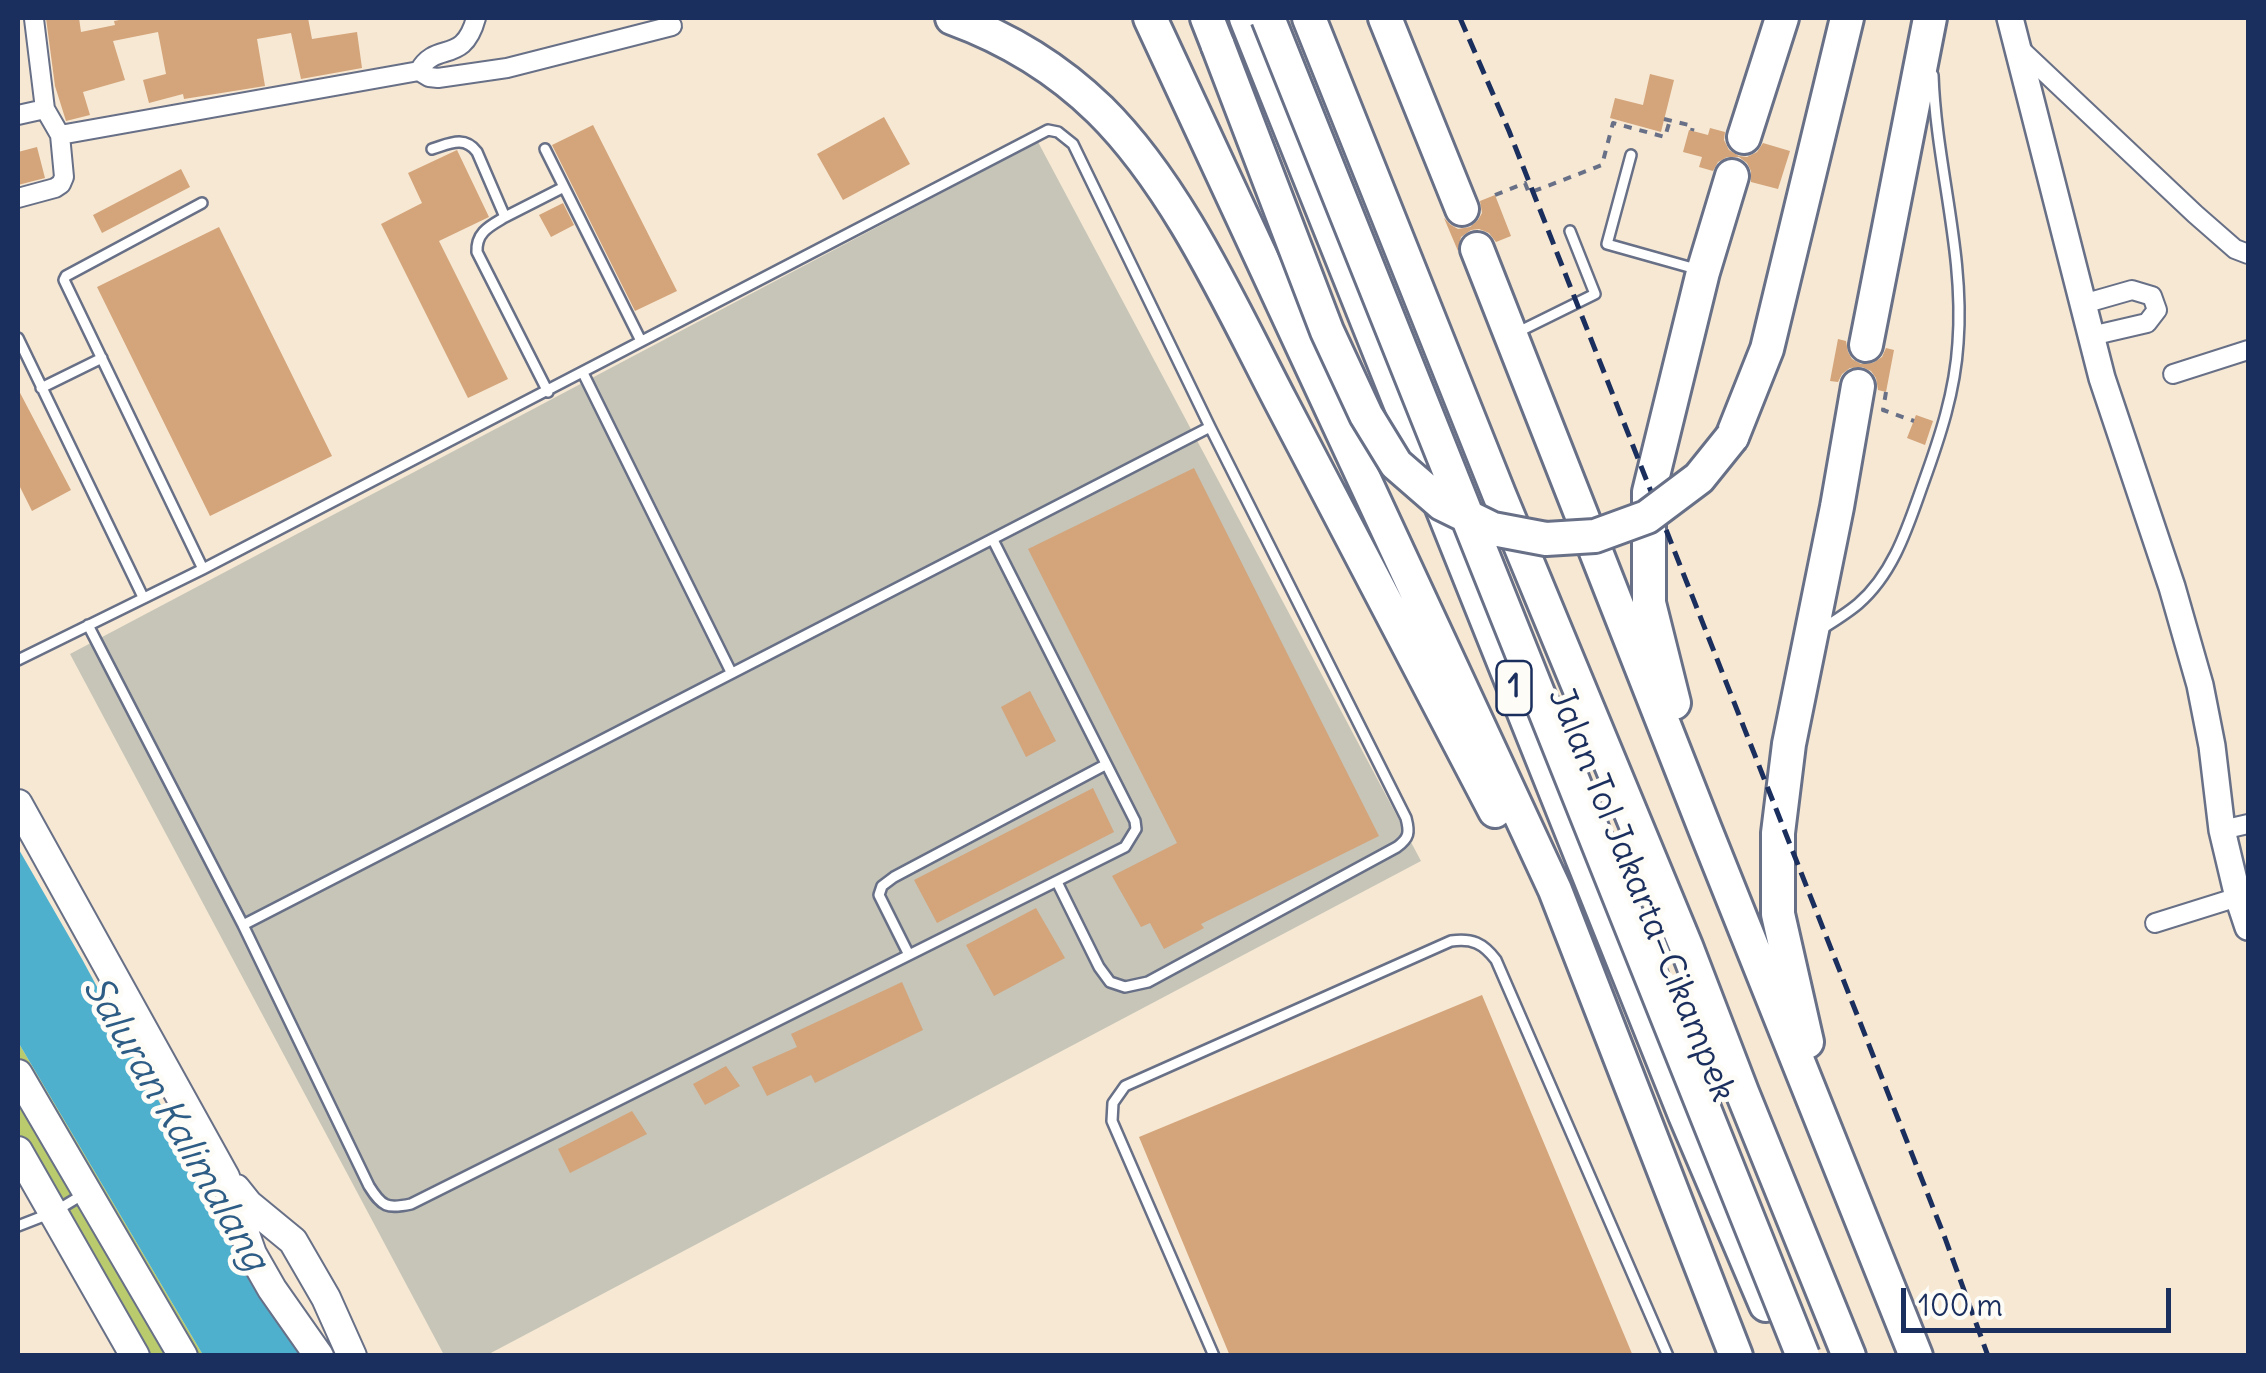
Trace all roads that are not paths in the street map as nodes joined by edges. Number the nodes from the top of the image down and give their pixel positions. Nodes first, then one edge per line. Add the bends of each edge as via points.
1 (476, 18) edge
2 (952, 18) edge
3 (1150, 18) edge
4 (1246, 18) edge
5 (1268, 18) edge
6 (1290, 18) edge
7 (1309, 18) edge
8 (1385, 18) edge
9 (1782, 18) edge
10 (1847, 18) edge
11 (1932, 18) edge
12 (2010, 18) edge
13 (34, 19) edge
14 (672, 26) dead end
15 (1212, 32) edge
16 (2016, 46) junction
17 (1933, 55) dead end
18 (1933, 69) dead end
19 (419, 71) junction
20 (45, 109) junction
21 (18, 115) edge
22 (60, 135) junction
23 (1744, 137) dead end
24 (545, 149) dead end
25 (432, 150) dead end
26 (1631, 155) dead end
27 (1732, 176) dead end
28 (564, 187) junction
29 (18, 198) edge
30 (202, 203) dead end
31 (1462, 209) dead end
32 (505, 217) junction
33 (1570, 231) dead end
34 (1477, 249) dead end
35 (2248, 254) edge
36 (1704, 272) junction
37 (2084, 304) junction
38 (1511, 336) junction
39 (2090, 336) junction
40 (18, 338) edge
41 (642, 340) junction
42 (1866, 344) dead end
43 (2248, 350) edge
44 (102, 358) junction
45 (583, 374) junction
46 (2174, 374) dead end
47 (42, 388) junction
48 (1872, 389) road end
49 (548, 392) junction
50 (1210, 427) junction
51 (993, 540) junction
52 (203, 570) junction
53 (144, 598) junction
54 (88, 626) junction
55 (1810, 637) junction
56 (18, 660) edge
57 (732, 672) junction
58 (1105, 765) junction
59 (18, 804) edge
60 (2248, 824) edge
61 (1705, 829) junction
62 (2222, 830) junction
63 (1057, 882) junction
64 (2245, 914) edge
65 (2155, 923) dead end
66 (243, 925) junction
67 (908, 953) junction
68 (18, 1074) edge
69 (1648, 1132) junction
70 (1829, 1139) junction
71 (18, 1151) edge
72 (225, 1177) junction
73 (87, 1192) junction
74 (54, 1212) junction
75 (18, 1226) edge
76 (135, 1356) edge
77 (183, 1356) edge
78 (319, 1356) edge
79 (352, 1356) edge
80 (1214, 1356) edge
81 (1668, 1356) edge
82 (1736, 1356) edge
83 (1788, 1356) edge
84 (1803, 1356) edge
85 (1824, 1356) edge
86 (1849, 1356) edge
87 (1916, 1356) edge

1 - 19 street via 468,40 430,57
2 - 69 highway via 1060,75 1102,112 1174,206 1526,870
3 - 69 highway via 1555,890
4 - 83 highway, Jalan Tol Jakarta–Cikampek / 1
5 - 84 highway, 1, bridge
6 - 85 highway, 1
7 - 86 highway, Jalan Tol Jakarta–Cikampek / 1
8 - 31 highway
9 - 23 highway
10 - 15 highway, bridge via 1767,349 1732,437 1700,478 1647,517 1594,536 1546,539 1493,529 1442,504 1396,464 1327,331
11 - 17 lane
11 - 42 highway
12 - 16 street
13 - 20 street
14 - 19 street via 494,70 438,78
16 - 35 street via 2195,214
16 - 37 street
18 - 55 lane via 1959,303 1948,412 1888,568 1856,605
19 - 22 street
20 - 21 street
20 - 22 street
22 - 29 street via 61,184
24 - 28 lane
25 - 32 lane via 458,141 472,145
26 - 36 lane via 1607,244
27 - 36 highway
28 - 32 lane
28 - 41 lane
30 - 44 lane via 66,276 64,284
32 - 49 lane via 486,228 477,252
33 - 38 lane via 1595,294
34 - 38 highway
36 - 61 highway via 1649,492 1649,529 1650,603
37 - 39 street
37 - 39 street via 2132,290 2152,296 2157,310 2147,322
38 - 61 highway
39 - 62 street via 2200,685
40 - 47 lane
41 - 45 lane
41 - 50 lane via 1048,130 1072,144
43 - 46 street
44 - 47 lane
44 - 52 lane
45 - 49 lane
45 - 57 lane
47 - 53 lane
48 - 55 highway
49 - 52 lane
50 - 51 lane
50 - 63 lane via 1406,818 1407,840 1148,982 1125,987 1110,982 1099,967
51 - 57 lane
51 - 58 lane
52 - 53 lane
53 - 54 lane
54 - 56 lane
54 - 66 lane
55 - 70 highway via 1784,778 1778,914
57 - 66 lane
58 - 63 lane via 1136,830 1125,846
58 - 67 lane via 882,886 880,895
59 - 72 main road
60 - 62 street
61 - 70 highway
62 - 64 street
63 - 67 lane
64 - 65 street
66 - 67 lane via 368,1186 391,1208 411,1204
68 - 73 main road
69 - 82 highway
70 - 87 highway
71 - 74 main road
72 - 78 main road via 252,1254
72 - 79 main road via 293,1241
73 - 74 lane
73 - 77 main road
74 - 75 lane
74 - 76 main road
80 - 81 lane via 1112,1121 1113,1103 1125,1086 1466,939 1485,946 1496,960

